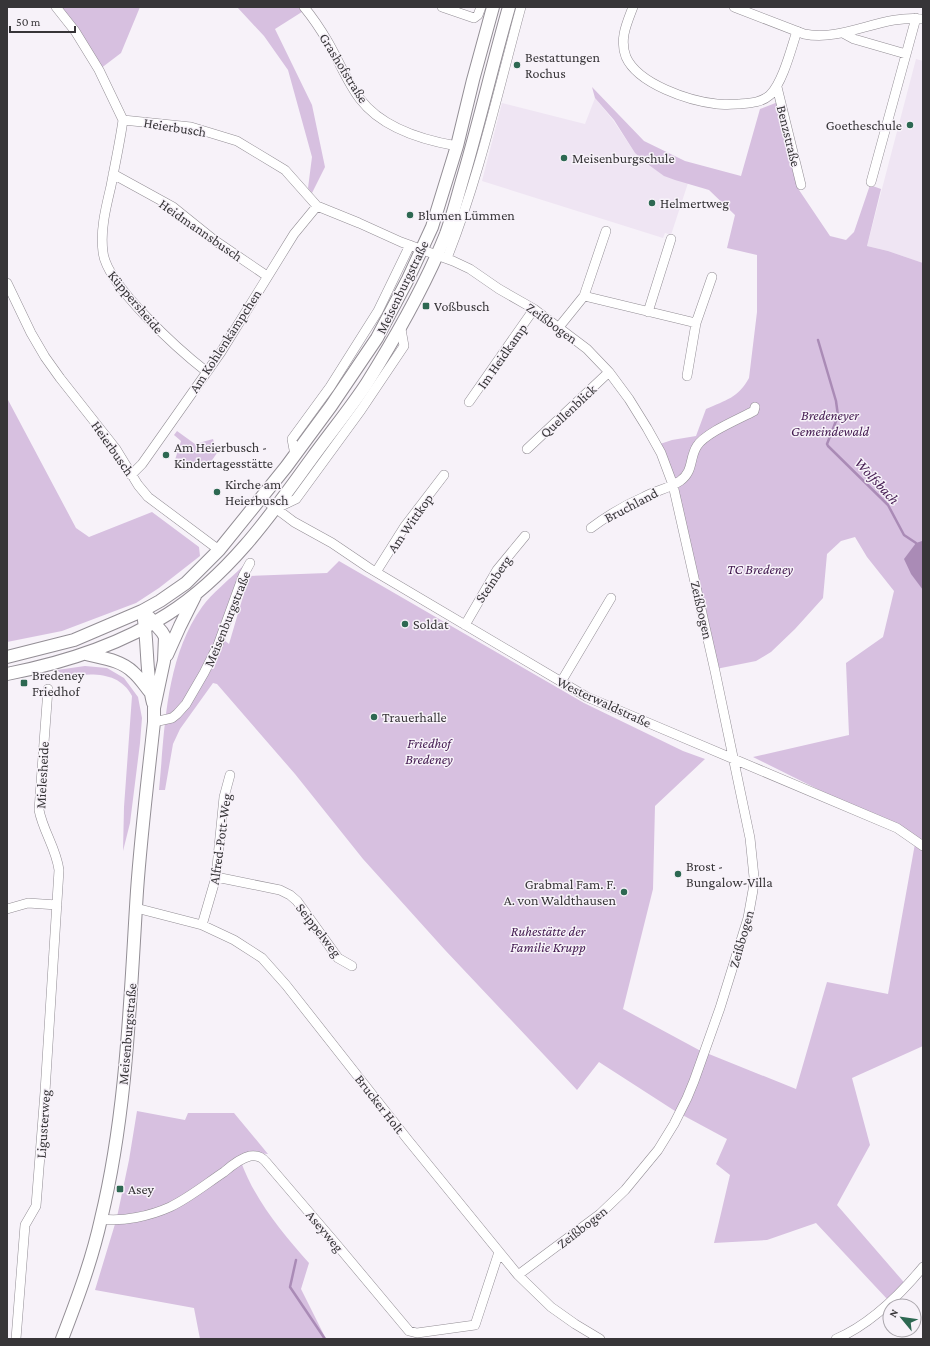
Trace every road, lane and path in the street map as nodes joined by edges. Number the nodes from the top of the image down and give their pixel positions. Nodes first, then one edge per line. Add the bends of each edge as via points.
1 (56, 7) edge
2 (304, 7) edge
3 (442, 7) edge
4 (481, 7) edge
5 (493, 7) edge
6 (509, 7) edge
7 (521, 7) edge
8 (633, 7) edge
9 (734, 7) edge
10 (755, 11) edge
11 (919, 19) edge
12 (797, 31) junction
13 (843, 33) junction
14 (906, 54) junction
15 (777, 87) junction
16 (123, 120) junction
17 (457, 146) junction
18 (113, 174) junction
19 (871, 182) dead end
20 (801, 185) dead end
21 (316, 206) junction
22 (606, 230) dead end
23 (672, 239) dead end
24 (415, 248) junction
25 (442, 257) junction
26 (268, 276) junction
27 (712, 277) dead end
28 (7, 283) edge
29 (584, 296) junction
30 (534, 309) junction
31 (648, 312) junction
32 (696, 323) junction
33 (559, 327) junction
34 (207, 372) junction
35 (609, 372) junction
36 (687, 376) dead end
37 (470, 402) dead end
38 (755, 407) dead end
39 (526, 449) dead end
40 (131, 475) junction
41 (444, 475) dead end
42 (673, 486) junction
43 (262, 498) junction
44 (276, 508) junction
45 (592, 528) dead end
46 (524, 536) dead end
47 (219, 550) junction
48 (250, 563) dead end
49 (376, 572) junction
50 (196, 594) junction
51 (611, 598) dead end
52 (142, 611) junction
53 (149, 625) junction
54 (465, 625) junction
55 (86, 654) junction
56 (7, 657) edge
57 (164, 662) junction
58 (7, 674) edge
59 (561, 682) junction
60 (48, 689) dead end
61 (150, 692) junction
62 (154, 708) junction
63 (154, 722) junction
64 (734, 759) junction
65 (230, 775) dead end
66 (923, 846) edge
67 (216, 877) junction
68 (57, 906) junction
69 (136, 908) junction
70 (7, 909) edge
71 (202, 925) junction
72 (352, 966) dead end
73 (101, 1219) junction
74 (499, 1252) junction
75 (923, 1267) edge
76 (518, 1275) junction
77 (16, 1339) edge
78 (62, 1339) edge
79 (600, 1339) edge
80 (836, 1339) edge

1 - 16 street, Heierbusch via 75,31 99,70
2 - 17 street, Grashofstraße via 328,42 352,87 372,111 405,132
3 - 4 street via 474,18
5 - 17 main road, Meisenburgstraße
6 - 25 main road, Meisenburgstraße
7 - 25 street, Meisenburgstraße via 460,224
8 - 15 street via 623,36 626,56 635,70 655,84 683,97 717,104 753,103 768,96
9 - 10 street
10 - 12 street
11 - 13 street via 886,21
11 - 14 street
12 - 13 street via 813,36
12 - 15 street
13 - 14 street via 854,39
14 - 19 street
15 - 20 street, Benzstraße
16 - 18 street, Küppersheide
16 - 21 street, Heierbusch via 191,127 237,141 286,170
17 - 24 main road, Meisenburgstraße via 432,226
18 - 26 street, Heidmannsbusch via 173,207 214,240
18 - 34 street, Küppersheide via 103,234 104,261 108,271 147,318
21 - 24 street, Heierbusch
21 - 26 street, Am Kohlenkämpchen via 298,228
22 - 29 street
23 - 31 street
24 - 25 street, Zeißbogen
24 - 43 main road, Meisenburgstraße via 408,279 377,338 331,406
25 - 30 street, Zeißbogen via 470,269
25 - 44 main road, Meisenburgstraße via 366,384
26 - 34 street, Am Kohlenkämpchen
27 - 32 street
28 - 40 street, Heierbusch via 45,357 105,433
29 - 31 street
29 - 33 street
30 - 33 street, Zeißbogen
30 - 37 street, Im Heidkamp
31 - 32 street
32 - 36 street
33 - 35 street, Zeißbogen via 587,349
34 - 40 street, Am Kohlenkämpchen via 142,464
35 - 39 street, Quellenblick
35 - 42 street, Zeißbogen via 647,428 661,454
38 - 42 street via 754,411 701,442 695,451 689,472
40 - 47 street, Heierbusch via 148,497
41 - 49 street, Am Wittkop via 405,526
42 - 45 street, Bruchland via 642,497
42 - 64 street, Zeißbogen
43 - 44 street, Westerwaldstraße
43 - 47 main road, Meisenburgstraße
44 - 49 street, Westerwaldstraße via 294,522
44 - 50 main road, Meisenburgstraße via 222,570
46 - 54 street, Steinberg via 497,570
47 - 52 main road, Meisenburgstraße via 186,583
48 - 63 street, Meisenburgstraße via 218,645 186,704 172,718
49 - 54 street, Westerwaldstraße
50 - 53 main road, Meisenburgstraße
50 - 57 main road
51 - 59 street
52 - 53 main road, Meisenburgstraße
52 - 56 main road via 74,640
53 - 55 main road
53 - 57 main road, Meisenburgstraße via 165,637
53 - 61 main road, Meisenburgstraße
54 - 59 street, Westerwaldstraße
55 - 58 main road
55 - 61 main road via 126,666
57 - 62 main road, Meisenburgstraße
59 - 64 street, Westerwaldstraße via 587,697
60 - 68 street, Mielesheide via 38,810 58,859
61 - 62 main road, Meisenburgstraße
62 - 63 main road, Meisenburgstraße
63 - 69 main road, Meisenburgstraße
64 - 66 street, Westerwaldstraße via 897,828
64 - 76 street, Zeißbogen via 750,838 754,877 752,896 748,918 720,1008 687,1098 658,1150 625,1190 600,1214
65 - 67 street, Alfred-Pott-Weg via 224,797
67 - 71 street, Alfred-Pott-Weg
67 - 72 street, Seippelweg via 290,894 338,958
68 - 70 street via 28,903
68 - 77 street, Ligusterweg via 36,1206 25,1225
69 - 71 street, Brucker Holt
69 - 73 main road, Meisenburgstraße via 127,1050 120,1112
71 - 74 street, Brucker Holt via 246,946 262,958
73 - 74 street, Aseyweg via 112,1221 146,1215 169,1207 242,1159 261,1157 409,1331 417,1333 476,1325
73 - 78 main road, Meisenburgstraße via 90,1262
74 - 76 street, Brucker Holt
75 - 80 street via 899,1295 879,1313
76 - 79 street, Brucker Holt via 550,1307

